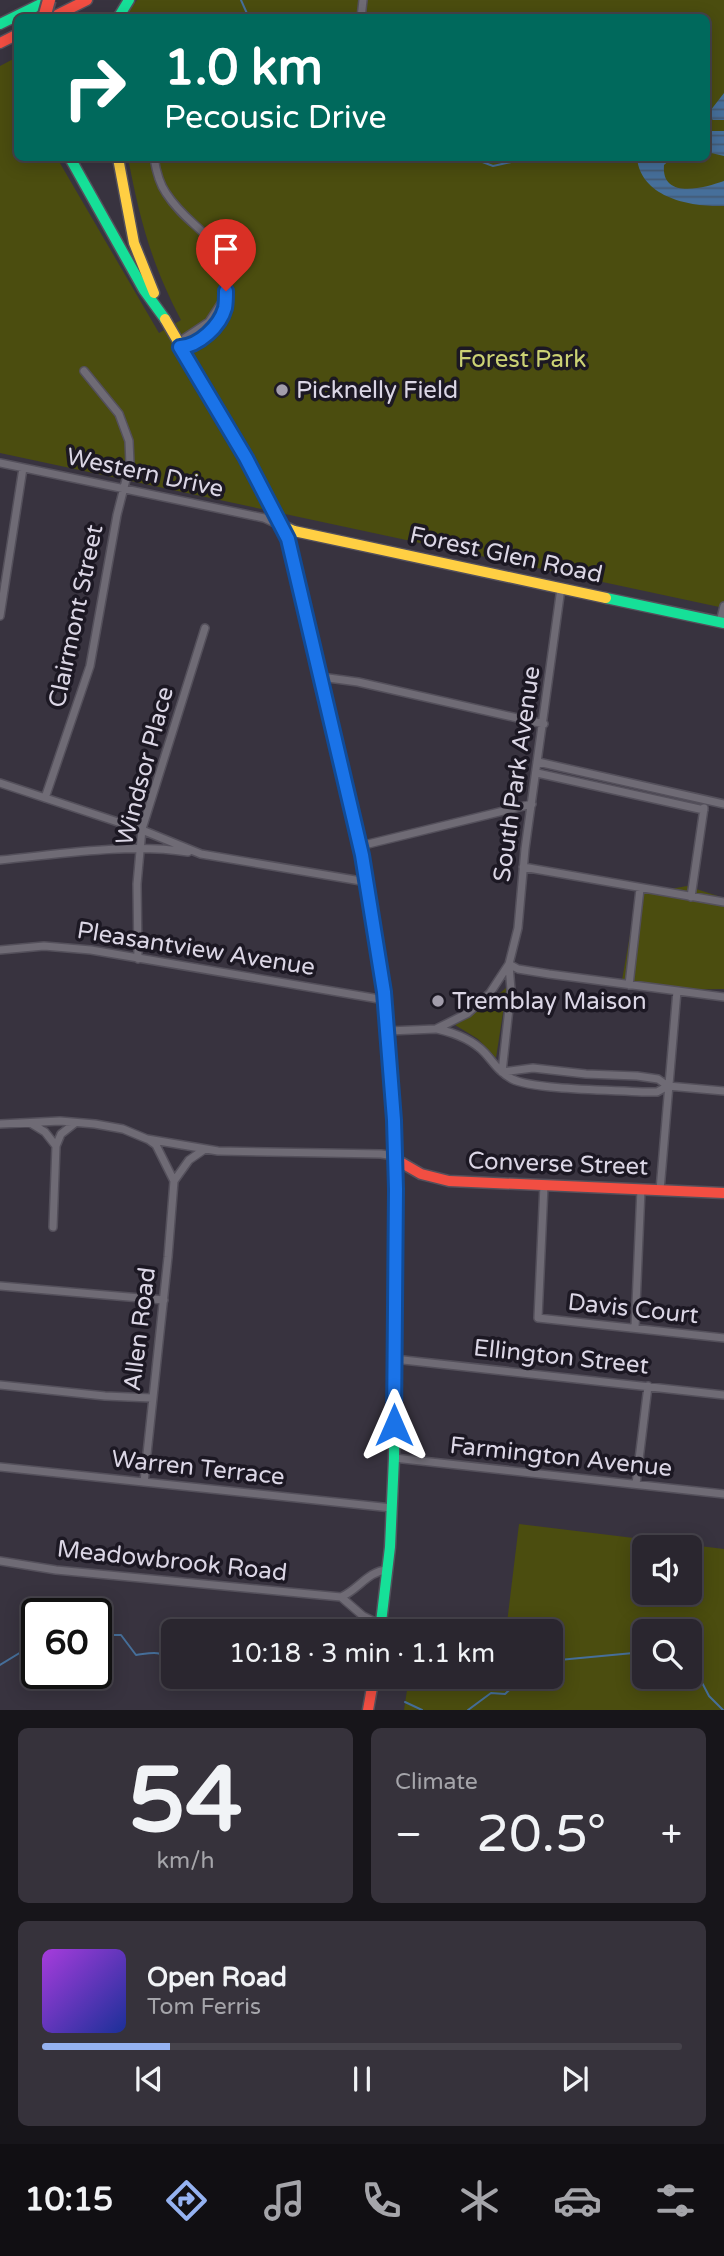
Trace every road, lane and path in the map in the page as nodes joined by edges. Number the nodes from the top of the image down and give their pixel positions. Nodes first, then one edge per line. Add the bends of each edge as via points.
1 (49, 0) edge
2 (87, 0) edge
3 (20, 14) edge
4 (59, 14) edge
5 (72, 161) edge
6 (119, 161) edge
7 (155, 161) edge
8 (164, 319) junction
9 (180, 347) junction
10 (84, 371) dead end
11 (0, 464) edge
12 (23, 468) junction
13 (124, 484) junction
14 (281, 525) junction
15 (561, 588) junction
16 (724, 607) edge
17 (0, 616) edge
18 (722, 622) edge
19 (205, 628) dead end
20 (321, 677) junction
21 (544, 724) junction
22 (538, 762) junction
23 (537, 773) junction
24 (0, 783) edge
25 (45, 798) junction
26 (705, 800) junction
27 (532, 804) junction
28 (724, 804) edge
29 (704, 810) junction
30 (142, 830) junction
31 (360, 846) junction
32 (140, 849) junction
33 (201, 854) junction
34 (0, 860) edge
35 (523, 867) junction
36 (367, 882) junction
37 (640, 889) junction
38 (691, 897) junction
39 (724, 902) edge
40 (0, 950) edge
41 (138, 959) junction
42 (509, 964) junction
43 (629, 985) junction
44 (677, 991) junction
45 (724, 997) edge
46 (385, 1000) junction
47 (436, 1029) junction
48 (388, 1031) junction
49 (502, 1072) junction
50 (668, 1086) junction
51 (724, 1090) edge
52 (28, 1122) junction
53 (78, 1122) junction
54 (0, 1124) edge
55 (147, 1139) junction
56 (56, 1146) junction
57 (205, 1149) junction
58 (395, 1159) junction
59 (174, 1181) junction
60 (544, 1185) junction
61 (640, 1189) junction
62 (660, 1190) junction
63 (724, 1193) edge
64 (53, 1227) dead end
65 (0, 1286) edge
66 (164, 1300) junction
67 (635, 1328) junction
68 (724, 1338) edge
69 (394, 1359) junction
70 (0, 1385) edge
71 (648, 1386) junction
72 (724, 1395) edge
73 (152, 1398) junction
74 (394, 1458) junction
75 (0, 1467) edge
76 (144, 1482) junction
77 (636, 1484) junction
78 (724, 1494) edge
79 (392, 1508) junction
80 (0, 1561) edge
81 (387, 1570) junction
82 (341, 1597) junction
83 (368, 1619) edge
84 (382, 1619) edge
85 (372, 1689) edge
86 (368, 1710) edge

1 - 3 main road
2 - 4 main road
5 - 8 main road
6 - 8 main road via 134,243
7 - 9 street via 165,192 210,238 227,274 226,305 216,325 195,343
8 - 9 main road
9 - 14 main road
10 - 13 street, Clairmont Street via 111,401 125,428 130,453
11 - 12 street, Western Drive
12 - 13 street, Western Drive
12 - 17 street
13 - 14 street, Western Drive
13 - 25 street, Clairmont Street via 90,666
14 - 15 main road, Forest Glen Road
14 - 20 main road
15 - 18 main road, Forest Glen Road
15 - 21 street, South Park Avenue
16 - 18 street
19 - 30 street, Windsor Place
20 - 21 street
20 - 31 main road
21 - 22 street, South Park Avenue
22 - 23 street, South Park Avenue
22 - 26 street
23 - 27 street, South Park Avenue
23 - 29 street
24 - 25 street
25 - 30 street
26 - 28 street
26 - 29 street
27 - 31 street
27 - 35 street, South Park Avenue
29 - 38 street
30 - 32 street, Windsor Place
30 - 33 street
31 - 36 main road
32 - 33 street
32 - 34 street
32 - 41 street, Windsor Place
33 - 36 street
35 - 37 street
35 - 42 street, South Park Avenue via 518,928
36 - 46 main road
37 - 38 street
37 - 43 street
38 - 39 street
40 - 41 street, Pleasantview Avenue via 55,946
41 - 46 street, Pleasantview Avenue
42 - 43 street via 517,969
42 - 47 street, South Park Avenue via 484,1001
42 - 49 street, South Park Avenue via 511,990
43 - 44 street
44 - 45 street
44 - 50 street
46 - 48 main road
47 - 48 street, South Park Avenue
47 - 49 street via 473,1042
48 - 58 main road
49 - 50 street via 533,1068 637,1076 658,1079
49 - 50 street via 520,1081 560,1086 657,1092
50 - 51 street
50 - 62 street
52 - 53 street
52 - 54 street
52 - 56 street
53 - 55 street via 123,1129
53 - 56 street via 63,1131
55 - 57 street
55 - 59 street via 156,1145
56 - 64 street
57 - 58 street via 388,1155
57 - 59 street via 189,1160
58 - 60 main road, Converse Street via 443,1180
58 - 69 main road
59 - 66 street, Allen Road
60 - 61 main road, Converse Street
60 - 67 street, Davis Court via 538,1318
61 - 62 main road, Converse Street
61 - 67 street
62 - 63 main road, Converse Street
65 - 66 street
66 - 73 street, Allen Road
67 - 68 street, Davis Court
69 - 71 street, Ellington Street
69 - 74 main road
70 - 73 street
71 - 72 street, Ellington Street
71 - 77 street
73 - 76 street, Allen Road
74 - 77 street, Farmington Avenue
74 - 79 main road
75 - 76 street, Warren Terrace
76 - 79 street, Warren Terrace
77 - 78 street, Farmington Avenue
79 - 81 main road
80 - 82 street, Meadowbrook Road
81 - 82 street
81 - 84 main road
82 - 83 street
85 - 86 main road

